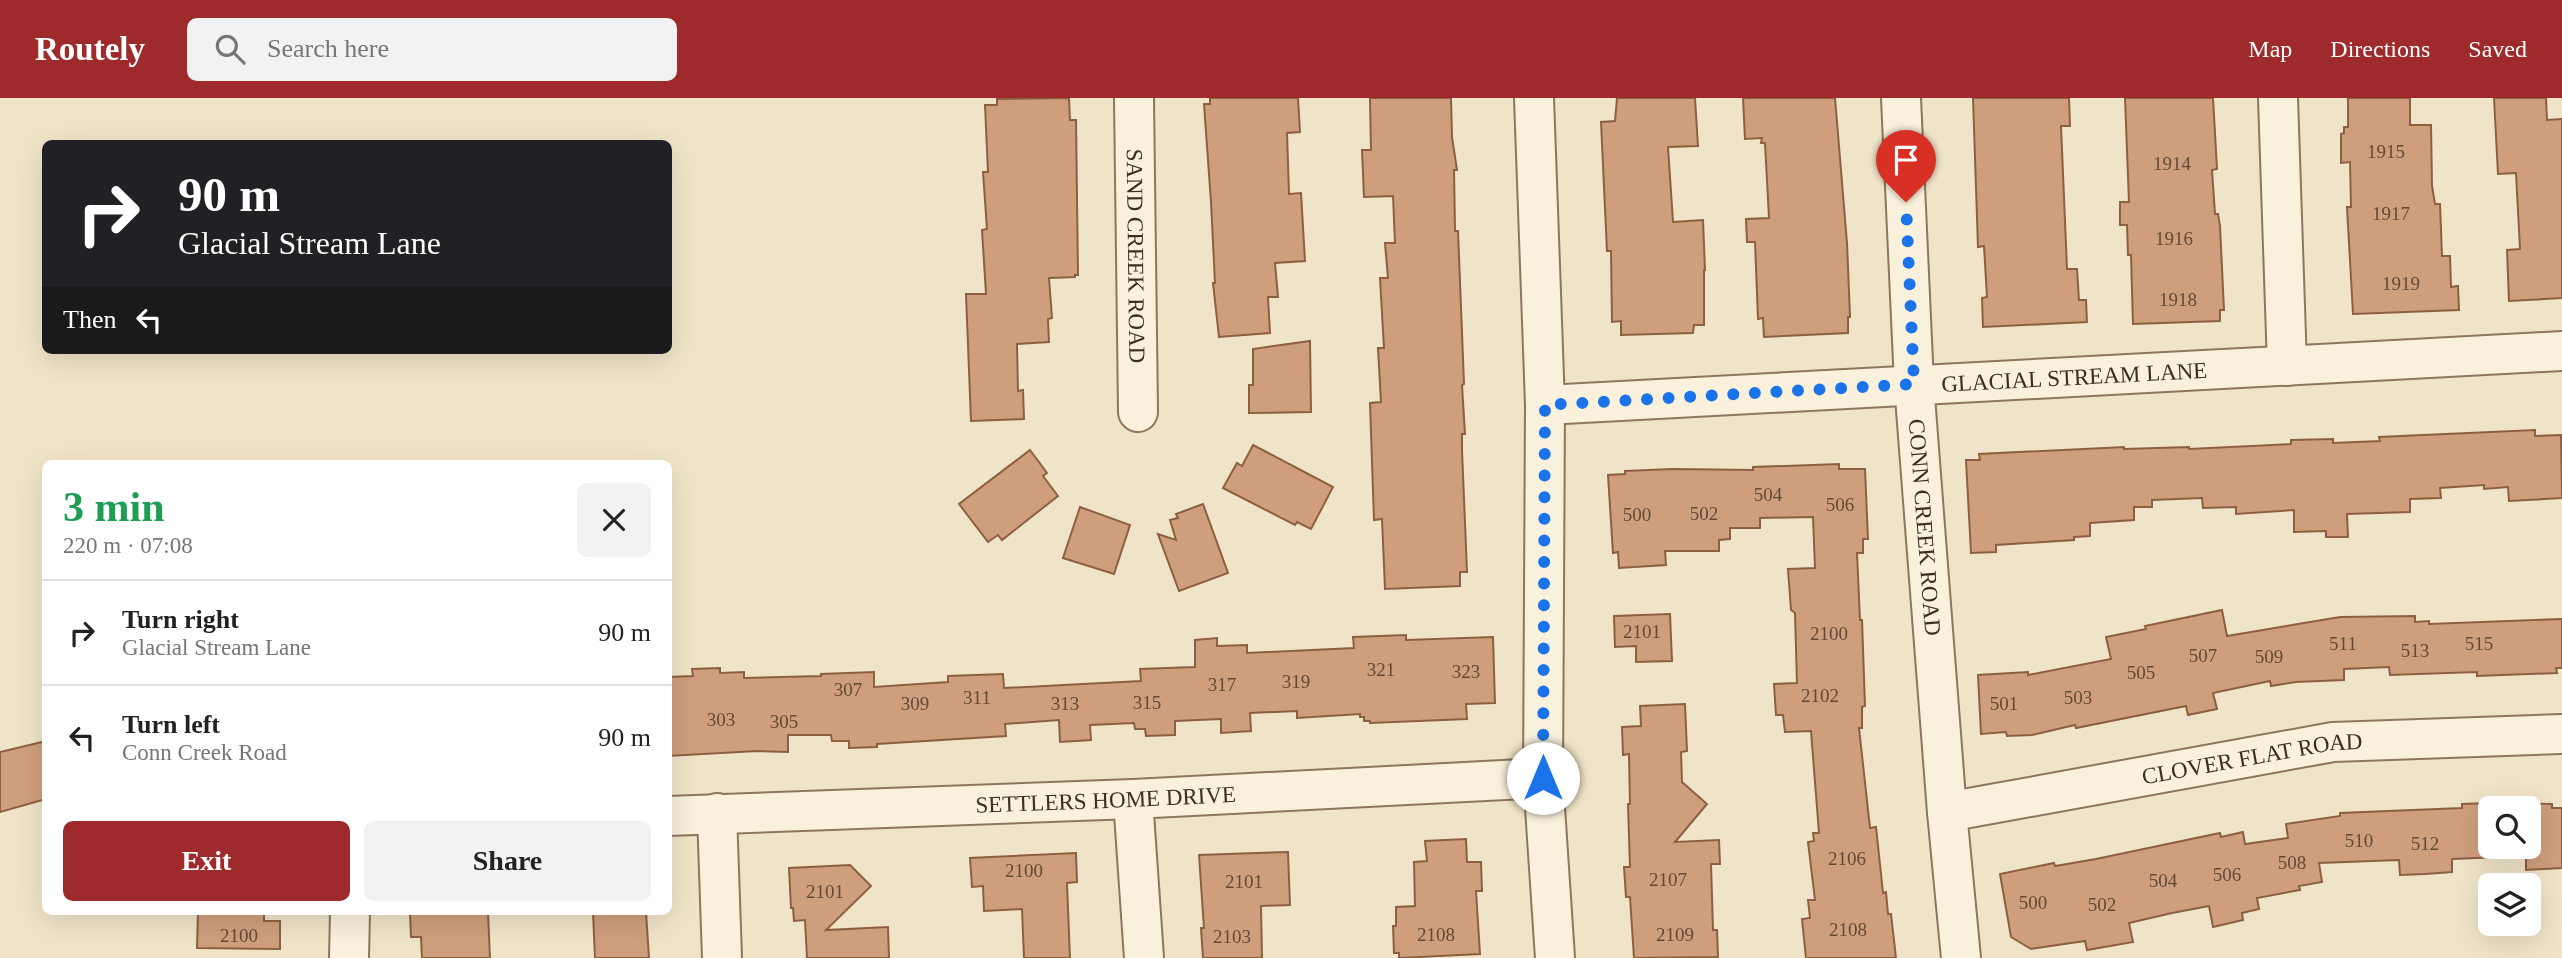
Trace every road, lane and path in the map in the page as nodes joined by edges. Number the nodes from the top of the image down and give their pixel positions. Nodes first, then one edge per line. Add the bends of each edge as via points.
1 (1135, 98) edge
2 (1534, 98) edge
3 (1901, 98) edge
4 (2278, 98) edge
5 (2562, 351) edge
6 (2287, 366) junction
7 (1914, 384) junction
8 (1545, 405) junction
9 (1138, 412) dead end
10 (2562, 734) edge
11 (1543, 778) junction
12 (1133, 799) junction
13 (1947, 812) junction
14 (717, 813) junction
15 (672, 816) edge
16 (350, 915) edge
17 (349, 958) edge
18 (722, 958) edge
19 (1144, 958) edge
20 (1555, 958) edge
21 (1961, 958) edge

1 - 9 street, SAND CREEK ROAD
2 - 8 street
3 - 7 street, CONN CREEK ROAD
4 - 6 street
5 - 6 street, GLACIAL STREAM LANE
6 - 7 street, GLACIAL STREAM LANE
7 - 8 street, GLACIAL STREAM LANE
7 - 13 street, CONN CREEK ROAD
8 - 11 street
10 - 13 street, CLOVER FLAT ROAD via 2333,742
11 - 12 street, SETTLERS HOME DRIVE
11 - 20 street
12 - 14 street, SETTLERS HOME DRIVE
12 - 19 street
13 - 21 street, CONN CREEK ROAD
14 - 15 street, SETTLERS HOME DRIVE
14 - 18 street
16 - 17 street

